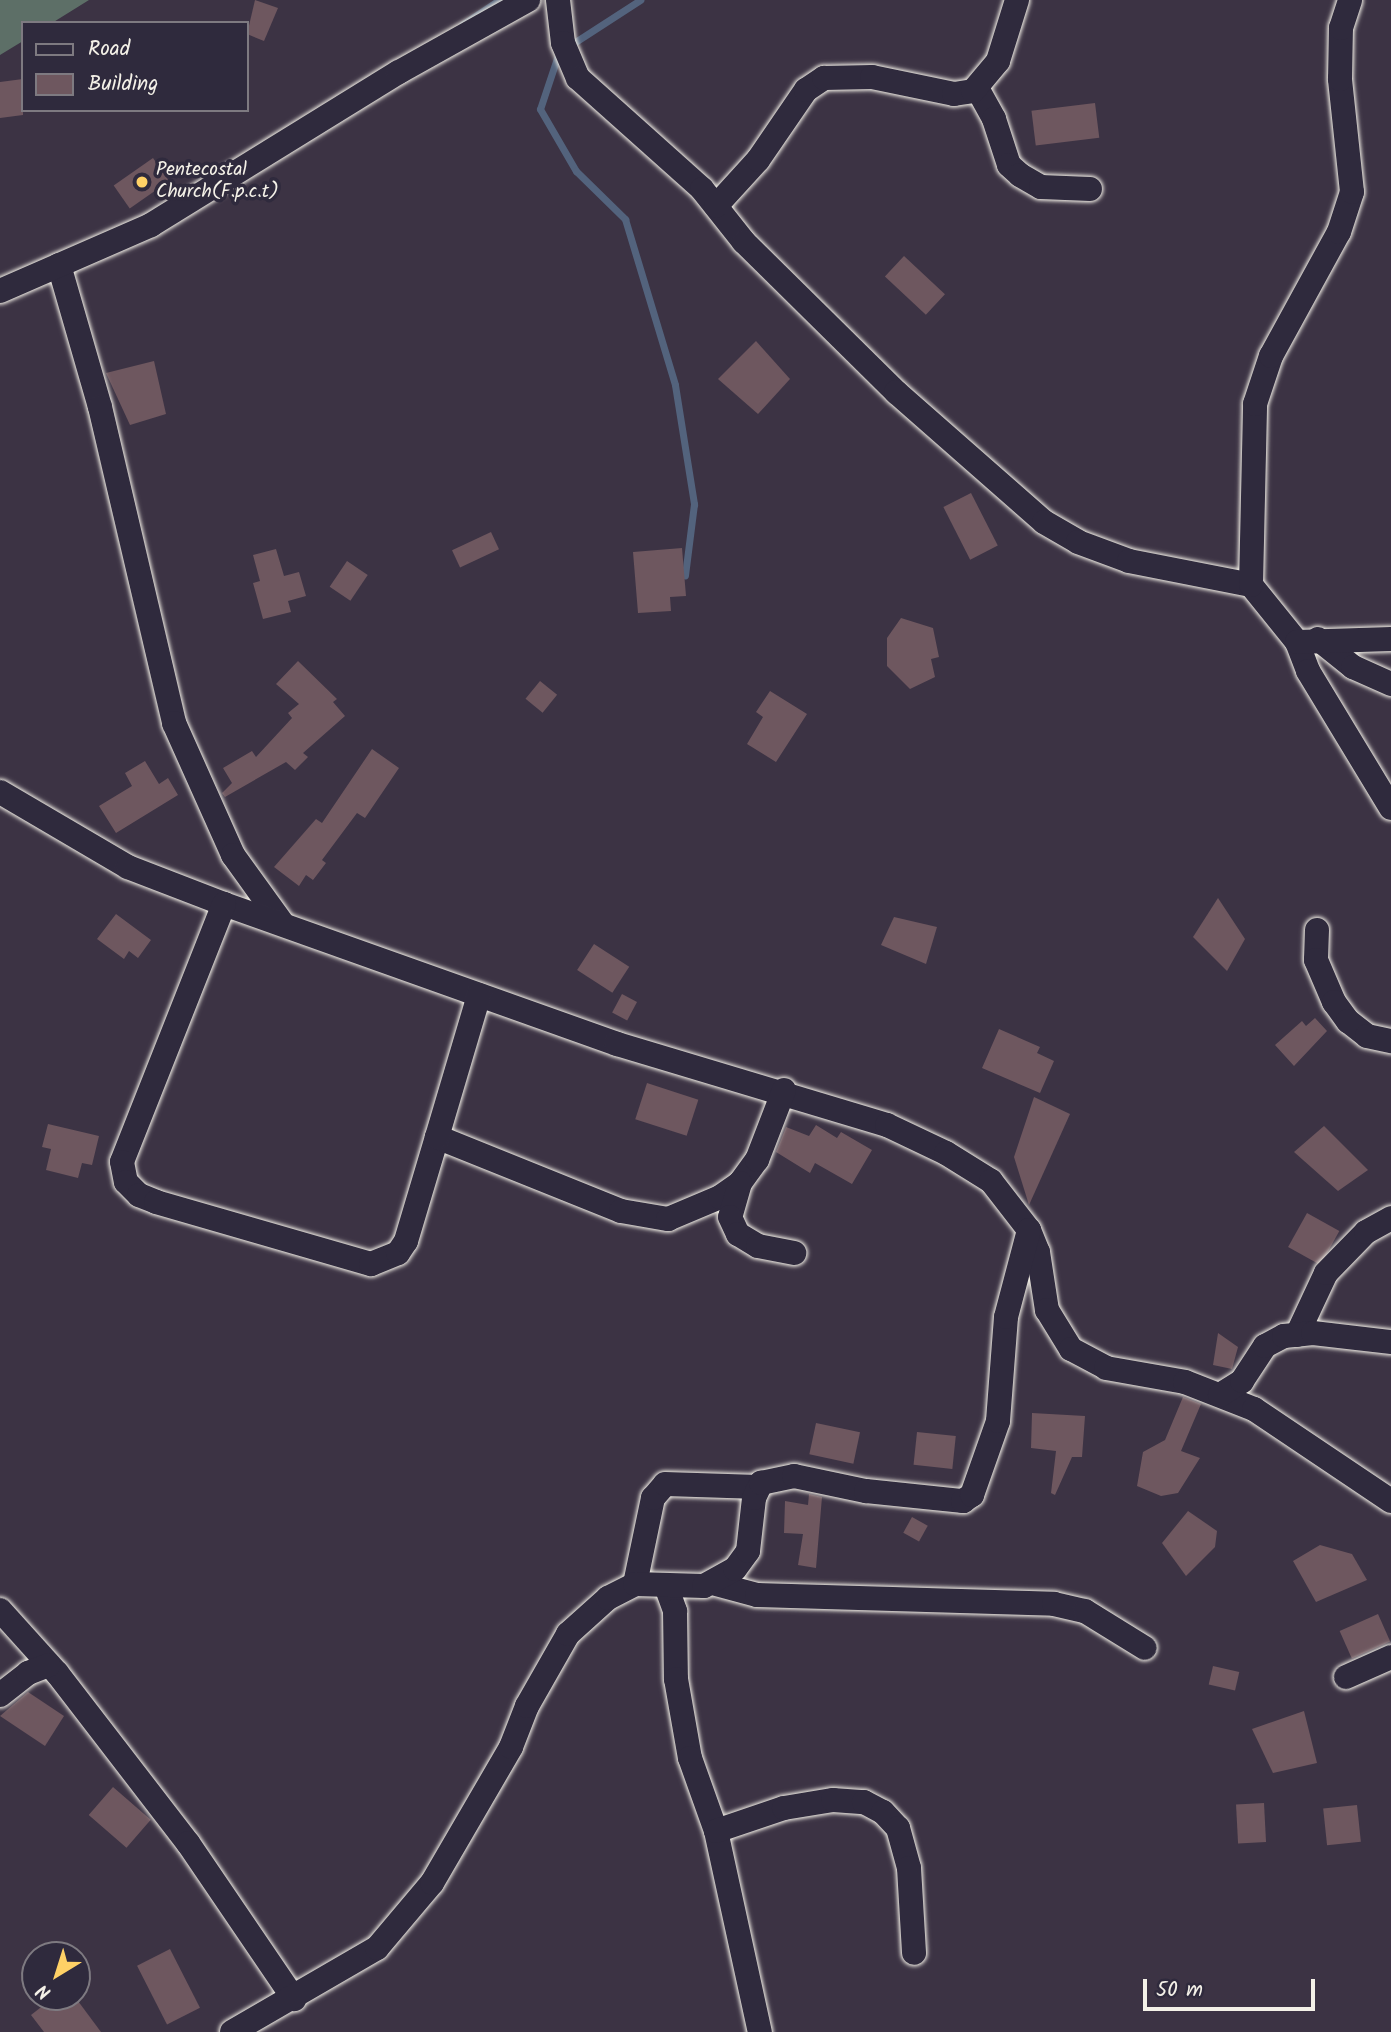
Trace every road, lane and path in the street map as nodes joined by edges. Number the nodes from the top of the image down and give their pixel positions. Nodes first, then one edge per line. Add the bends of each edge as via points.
1 (528, 0) edge
2 (558, 0) edge
3 (1017, 0) edge
4 (1350, 0) edge
5 (977, 88) junction
6 (1090, 189) dead end
7 (716, 206) junction
8 (59, 265) junction
9 (0, 292) edge
10 (1251, 585) junction
11 (1391, 639) edge
12 (1308, 640) junction
13 (1391, 684) edge
14 (0, 792) edge
15 (1391, 808) edge
16 (224, 904) junction
17 (282, 923) junction
18 (1317, 930) dead end
19 (479, 995) junction
20 (1391, 1041) edge
21 (784, 1090) junction
22 (437, 1137) junction
23 (740, 1183) junction
24 (1391, 1218) edge
25 (1029, 1230) junction
26 (794, 1253) dead end
27 (1297, 1335) junction
28 (1391, 1342) edge
29 (1220, 1395) junction
30 (759, 1488) junction
31 (1391, 1502) edge
32 (712, 1583) junction
33 (635, 1584) junction
34 (667, 1586) junction
35 (0, 1610) edge
36 (1145, 1648) dead end
37 (1391, 1657) edge
38 (50, 1665) junction
39 (1346, 1677) dead end
40 (0, 1695) edge
41 (716, 1831) junction
42 (914, 1953) dead end
43 (294, 1999) junction
44 (232, 2032) edge
45 (760, 2032) edge

1 - 8 street via 399,72 151,225
2 - 7 street via 563,43 578,78 639,129
3 - 5 street via 998,61
4 - 10 street via 1341,28 1340,79 1352,192 1339,232 1271,356 1255,404
5 - 6 street via 994,119 1009,165 1020,175 1041,187
5 - 7 street via 954,94 872,77 824,78 806,90 758,160
7 - 10 street via 744,242 896,392 1044,522 1078,542 1129,561
8 - 9 street
8 - 17 street via 100,407 174,723 233,855
10 - 12 street
11 - 12 street
12 - 13 street
12 - 15 street via 1308,671
14 - 16 street via 128,867
16 - 17 street
16 - 22 street via 122,1162 126,1182 139,1195 156,1202 371,1264 398,1253 406,1241
17 - 19 street
18 - 20 street via 1316,960 1335,1002 1348,1021 1367,1036
19 - 21 street via 617,1044
19 - 22 street
21 - 23 street via 757,1160
21 - 25 street via 887,1125 946,1153 991,1181
22 - 23 street via 621,1211 668,1219
23 - 26 street via 730,1217 738,1234 758,1246
24 - 27 street via 1366,1232 1326,1273
25 - 29 street via 1038,1252 1047,1310 1071,1349 1106,1368 1185,1382
25 - 30 street via 1006,1317 998,1421 972,1494 962,1501 866,1491 794,1476 761,1483
27 - 28 street
27 - 29 street via 1265,1346 1242,1381
29 - 31 street via 1305,1440
30 - 32 street via 748,1551 735,1569
30 - 33 street via 677,1481 665,1485 653,1498
32 - 34 street
32 - 36 street via 757,1595 1054,1604 1085,1611
33 - 34 street
33 - 43 street via 608,1598 562,1644 527,1706 512,1747 432,1883 377,1948
34 - 41 street via 675,1611 676,1679 690,1758
35 - 38 street
37 - 39 street
38 - 40 street via 28,1673
38 - 43 street via 188,1843
41 - 42 street via 784,1808 833,1800 864,1802 883,1812 898,1828 909,1868
41 - 45 street
43 - 44 street

